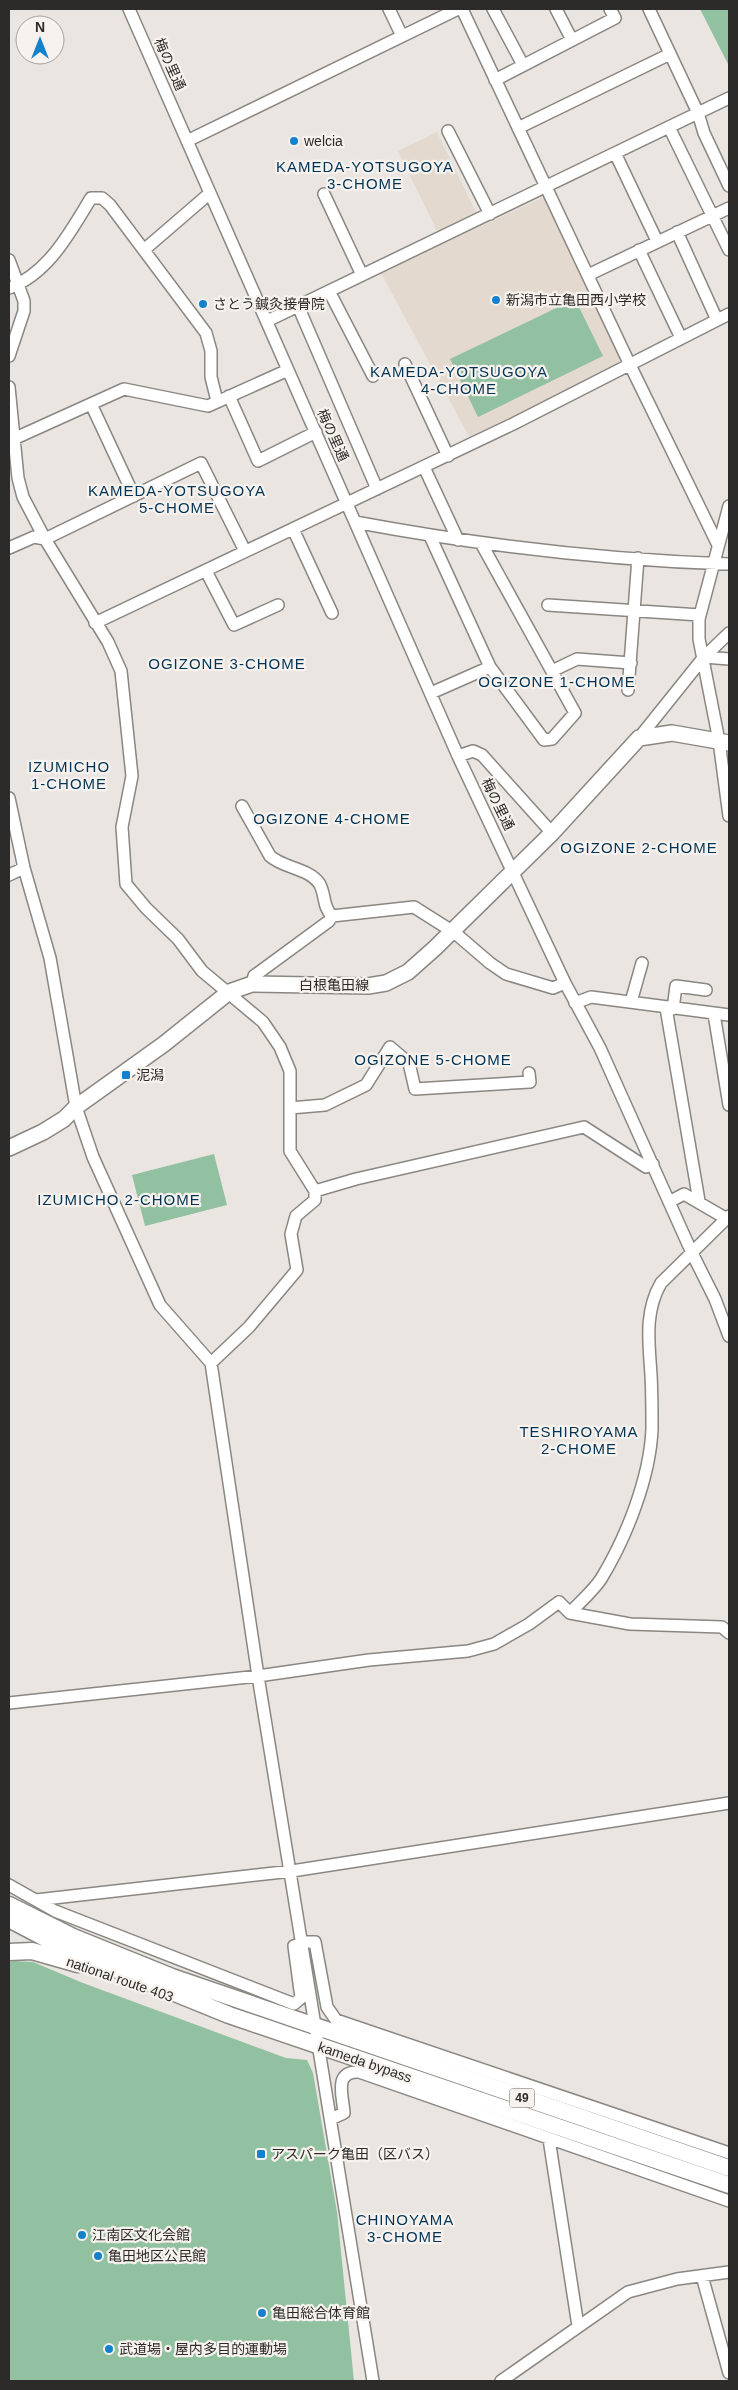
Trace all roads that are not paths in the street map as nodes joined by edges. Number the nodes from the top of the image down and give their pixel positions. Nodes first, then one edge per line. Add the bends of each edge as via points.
1 (129, 9) edge
2 (389, 9) edge
3 (460, 9) edge
4 (493, 9) edge
5 (556, 9) edge
6 (610, 9) edge
7 (649, 9) edge
8 (402, 36) junction
9 (572, 40) junction
10 (670, 54) junction
11 (523, 65) junction
12 (495, 80) junction
13 (729, 98) edge
14 (698, 113) junction
15 (669, 127) junction
16 (518, 128) junction
17 (448, 131) dead end
18 (187, 141) junction
19 (615, 153) junction
20 (546, 186) junction
21 (729, 186) edge
22 (210, 193) junction
23 (324, 194) dead end
24 (729, 208) edge
25 (490, 214) junction
26 (712, 215) junction
27 (677, 232) junction
28 (657, 242) junction
29 (144, 249) junction
30 (638, 250) junction
31 (729, 250) edge
32 (9, 260) edge
33 (362, 275) junction
34 (588, 275) junction
35 (13, 287) edge
36 (329, 292) junction
37 (298, 306) junction
38 (729, 314) edge
39 (717, 320) junction
40 (267, 322) junction
41 (681, 338) junction
42 (9, 356) edge
43 (406, 364) dead end
44 (630, 365) junction
45 (288, 370) junction
46 (372, 376) dead end
47 (9, 387) edge
48 (229, 396) junction
49 (217, 401) junction
50 (91, 404) junction
51 (316, 432) junction
52 (12, 440) edge
53 (448, 456) junction
54 (424, 467) junction
55 (377, 489) junction
56 (134, 496) junction
57 (347, 504) junction
58 (729, 506) edge
59 (355, 522) junction
60 (293, 529) junction
61 (430, 536) junction
62 (45, 539) junction
63 (458, 540) junction
64 (481, 543) junction
65 (718, 545) junction
66 (9, 548) edge
67 (245, 551) junction
68 (638, 558) junction
69 (713, 564) junction
70 (729, 564) edge
71 (206, 571) junction
72 (278, 605) dead end
73 (548, 605) dead end
74 (635, 611) junction
75 (332, 613) dead end
76 (700, 615) junction
77 (95, 623) junction
78 (729, 633) edge
79 (704, 657) junction
80 (729, 659) edge
81 (631, 663) junction
82 (490, 667) junction
83 (552, 671) junction
84 (628, 690) dead end
85 (431, 694) junction
86 (639, 738) junction
87 (724, 742) edge
88 (458, 756) junction
89 (9, 798) edge
90 (242, 806) dead end
91 (729, 816) edge
92 (552, 833) junction
93 (24, 868) junction
94 (514, 871) junction
95 (9, 875) edge
96 (332, 916) junction
97 (450, 931) junction
98 (642, 963) dead end
99 (565, 983) junction
100 (252, 984) junction
101 (706, 990) dead end
102 (229, 992) junction
103 (631, 1002) junction
104 (575, 1003) junction
105 (669, 1008) junction
106 (714, 1014) junction
107 (729, 1015) edge
108 (529, 1073) dead end
109 (729, 1105) edge
110 (76, 1107) junction
111 (290, 1108) junction
112 (9, 1148) edge
113 (653, 1164) junction
114 (315, 1191) junction
115 (699, 1201) junction
116 (670, 1202) junction
117 (728, 1217) edge
118 (692, 1254) junction
119 (729, 1336) edge
120 (211, 1363) junction
121 (570, 1613) junction
122 (729, 1633) edge
123 (258, 1676) junction
124 (9, 1703) edge
125 (729, 1803) edge
126 (292, 1871) junction
127 (9, 1885) edge
128 (36, 1900) junction
129 (9, 1905) edge
130 (9, 1920) edge
131 (303, 1942) junction
132 (9, 1952) edge
133 (229, 2014) junction
134 (315, 2027) junction
135 (318, 2046) junction
136 (440, 2054) dead end
137 (545, 2090) dead end
138 (331, 2119) junction
139 (549, 2139) junction
140 (729, 2154) edge
141 (729, 2168) edge
142 (729, 2184) edge
143 (729, 2201) edge
144 (729, 2272) edge
145 (702, 2276) junction
146 (578, 2326) junction
147 (729, 2372) edge
148 (373, 2381) edge
149 (501, 2381) edge

1 - 18 street, 梅の里通
2 - 8 street
3 - 8 street
3 - 12 street
4 - 11 street
5 - 9 street
6 - 9 street via 614,18
7 - 10 street
8 - 18 street
9 - 11 street
10 - 14 street
10 - 16 street
11 - 12 street
12 - 16 street
13 - 14 street
14 - 15 street
14 - 21 street
15 - 19 street
15 - 26 street
16 - 20 street
17 - 25 street
18 - 22 street, 梅の里通
19 - 20 street
19 - 28 street
20 - 25 street
20 - 34 street
22 - 29 street
22 - 40 street, 梅の里通
23 - 33 street
24 - 26 street
25 - 33 street
26 - 27 street
26 - 31 street
27 - 28 street
27 - 39 street
28 - 30 street
29 - 35 street via 110,205 102,198 92,198 40,270
29 - 49 street via 206,333
30 - 34 street
30 - 41 street
32 - 35 street
33 - 36 street
34 - 44 street
35 - 42 street via 24,301 24,311
36 - 37 street
36 - 46 street
37 - 40 street
37 - 55 street
38 - 39 street
39 - 41 street
40 - 45 street, 梅の里通
41 - 44 street
43 - 53 street
44 - 53 street
44 - 65 street
45 - 48 street
45 - 51 street, 梅の里通
47 - 52 street
48 - 49 street
48 - 51 street via 258,461
49 - 50 street via 208,406 124,389
50 - 52 street
50 - 56 street
51 - 57 street, 梅の里通
52 - 62 street via 23,497
53 - 54 street
54 - 55 street
54 - 63 street
55 - 57 street
56 - 62 street
56 - 67 street via 201,463
57 - 59 street, 梅の里通
57 - 60 street
58 - 65 street
59 - 61 street
59 - 85 street, 梅の里通
60 - 67 street
60 - 75 street
61 - 63 street
61 - 82 street
62 - 66 street via 34,537
62 - 77 street
63 - 64 street
64 - 68 street
64 - 83 street
65 - 69 street
67 - 71 street
68 - 69 street
68 - 74 street
69 - 70 street
69 - 76 street
71 - 72 street via 234,625
71 - 77 street
73 - 74 street
74 - 76 street
74 - 81 street
76 - 79 street
77 - 102 street via 121,671 132,776 122,828 126,884 178,939 202,971
78 - 79 street
79 - 80 street
79 - 86 street
79 - 87 street
81 - 83 street via 577,658
81 - 84 street
82 - 83 street via 544,740 552,739 574,713
82 - 85 street
85 - 88 street, 梅の里通
86 - 87 main road via 672,733
86 - 92 main road, 白根亀田線
87 - 91 street
88 - 92 street via 473,751 482,755
88 - 94 street, 梅の里通
89 - 93 street
90 - 96 street via 270,856 319,884 326,910
92 - 94 main road, 白根亀田線
93 - 95 street
93 - 110 street via 50,958
94 - 97 main road, 白根亀田線
94 - 99 street, 梅の里通
96 - 97 street via 414,907
96 - 100 street via 254,976
97 - 99 street via 506,974 553,988
97 - 100 main road, 白根亀田線 via 408,972 386,983 368,986
98 - 103 street
99 - 104 street, 梅の里通
100 - 102 main road, 白根亀田線
101 - 105 street via 676,986
102 - 110 main road, 白根亀田線 via 164,1044
102 - 111 street via 263,1022 280,1047 290,1071
103 - 104 street via 590,997
103 - 105 street
104 - 113 street, 梅の里通 via 600,1048
105 - 106 street
105 - 115 street
106 - 107 street
106 - 109 street
108 - 111 street via 530,1082 415,1089 409,1063 390,1047 366,1084 325,1105
110 - 112 main road, 白根亀田線 via 43,1132
110 - 120 street via 93,1157 160,1305
111 - 114 street via 290,1151
113 - 114 street via 646,1167 584,1127
113 - 116 street, 梅の里通
114 - 120 street via 315,1200 296,1216 291,1234 297,1270 249,1327
115 - 116 street via 684,1194
115 - 117 street
116 - 118 street, 梅の里通
117 - 118 street
118 - 119 street, 梅の里通
118 - 121 street via 661,1283 650,1308 648,1345 652,1430 650,1453 636,1504 600,1580
120 - 123 street
121 - 122 street via 630,1624 722,1627
121 - 123 street via 559,1602 494,1644 468,1651 369,1660
123 - 124 street
123 - 126 street
125 - 126 street
126 - 128 street
126 - 131 street
127 - 128 street
128 - 131 street via 55,1911 294,2004 302,1998 294,1946
129 - 134 highway, kameda bypass / 49 via 74,1938 172,1977
130 - 133 highway, kameda bypass / 49 via 64,1948
131 - 134 street
131 - 140 street via 315,1942 327,2007 336,2020
132 - 133 highway, national route 403 via 32,1951 67,1960 147,1990
133 - 135 highway, kameda bypass / 49
134 - 135 street
134 - 141 highway, kameda bypass / 49
135 - 138 street
135 - 142 highway, kameda bypass / 49
136 - 137 street
138 - 139 street via 344,2113 341,2081 344,2075 359,2072
138 - 148 street
139 - 143 street
139 - 146 street
144 - 145 street
145 - 146 street via 628,2292
145 - 147 street
146 - 149 street

